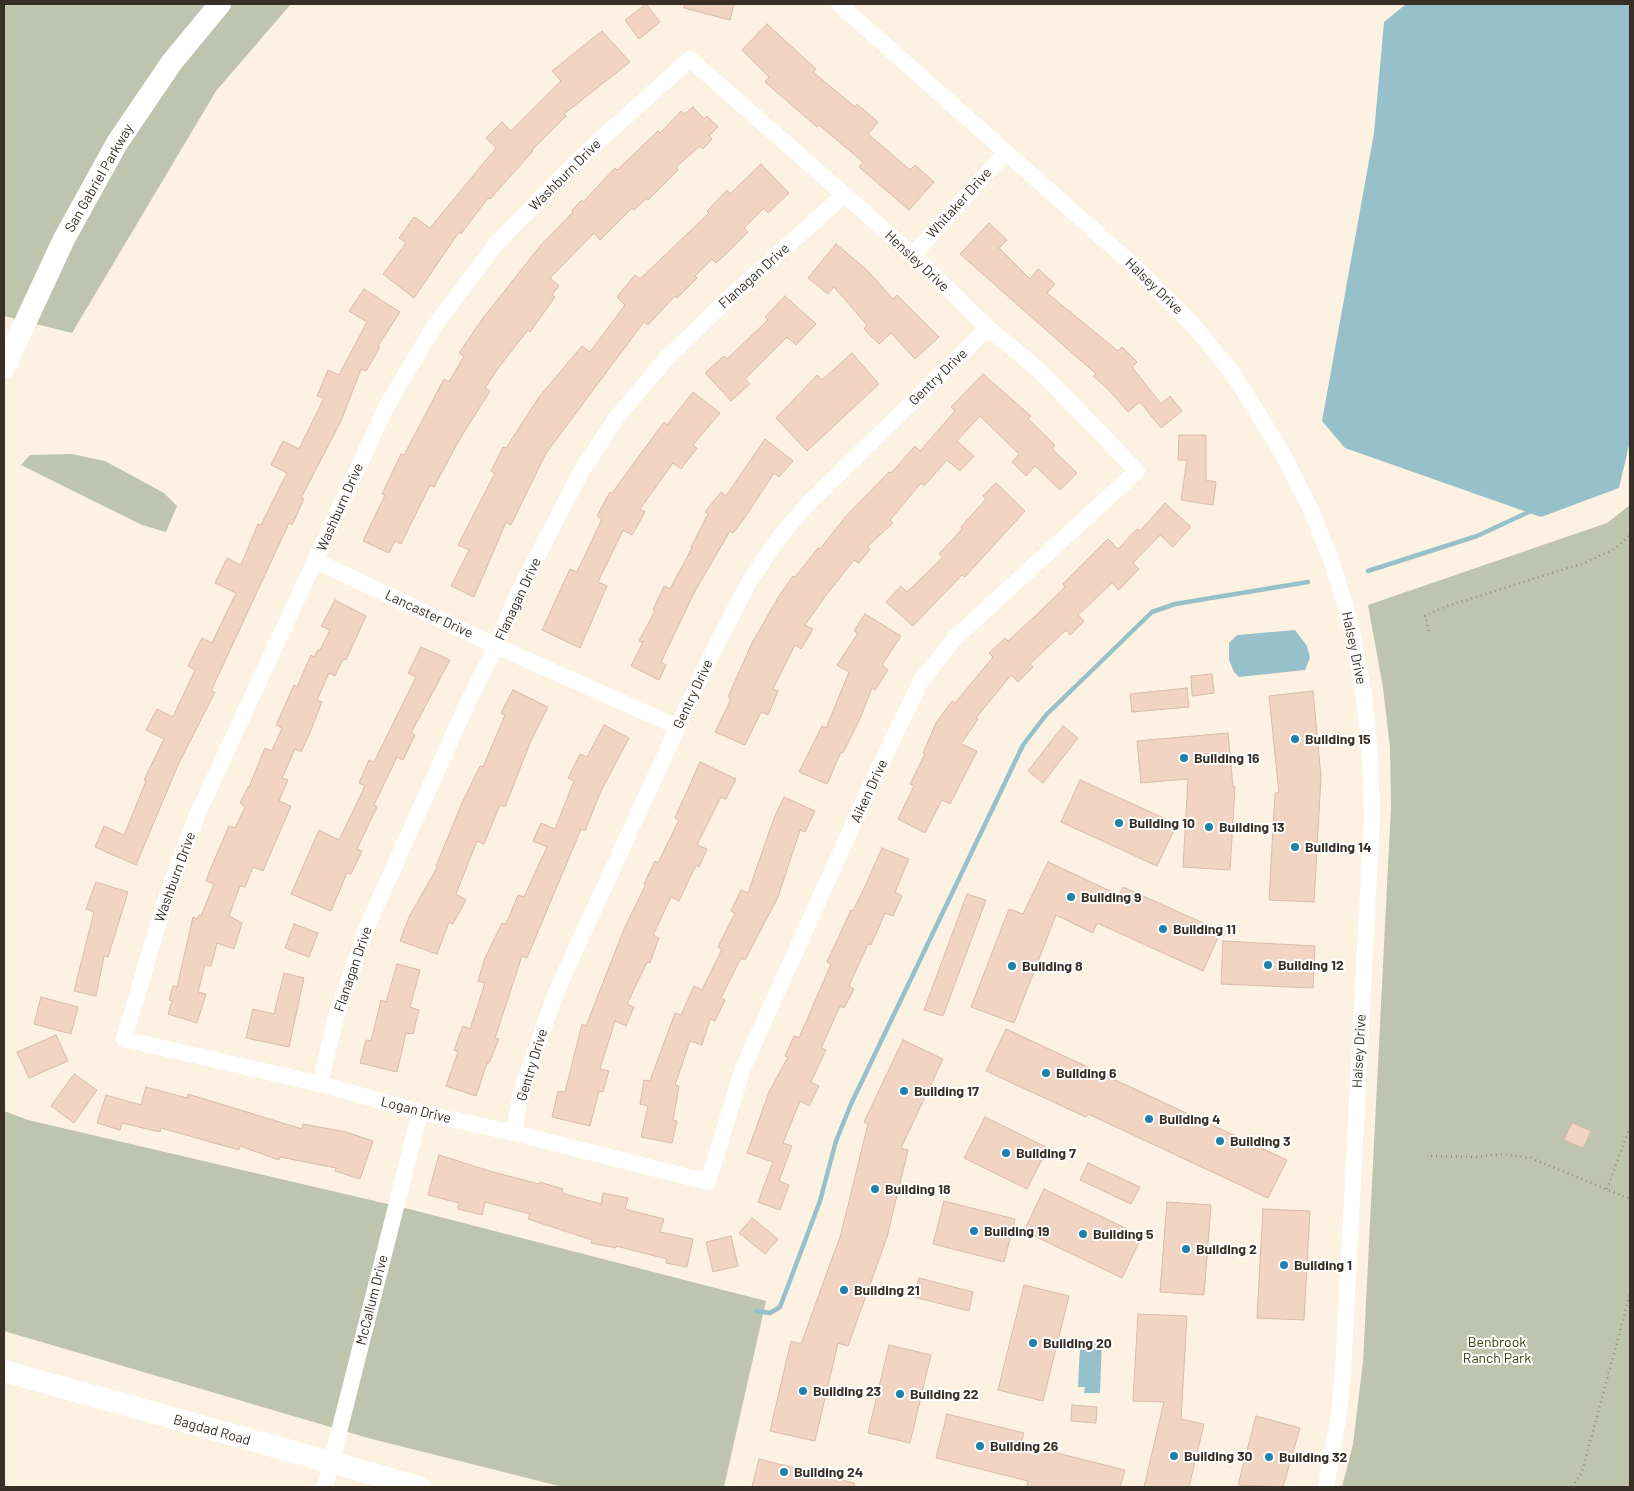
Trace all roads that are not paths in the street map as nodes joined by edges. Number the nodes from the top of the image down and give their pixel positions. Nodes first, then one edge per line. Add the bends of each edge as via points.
1 (220, 4) edge
2 (839, 4) edge
3 (690, 59) joint
4 (1006, 152) junction
5 (844, 195) junction
6 (913, 255) junction
7 (988, 328) junction
8 (4, 368) edge
9 (1137, 471) joint
10 (316, 561) junction
11 (496, 646) junction
12 (678, 727) junction
13 (124, 1039) joint
14 (320, 1084) junction
15 (420, 1112) junction
16 (514, 1133) junction
17 (708, 1182) joint
18 (4, 1371) edge
19 (331, 1464) junction
20 (325, 1487) edge
21 (420, 1487) edge
22 (1326, 1487) edge

1 - 8 street, San Gabriel Parkway via 172,62 117,143 64,239
2 - 4 street, Halsey Drive
3 - 5 street, Hensley Drive
3 - 10 street, Washburn Drive via 579,159 497,243 435,325 387,405
4 - 6 street, Whitaker Drive
4 - 22 street, Halsey Drive via 1161,291 1233,374 1296,478 1333,565 1352,629 1368,723 1372,816 1343,1371
5 - 6 street, Hensley Drive
5 - 11 street, Flanagan Drive via 732,294 668,357 617,417 581,472 516,597
6 - 7 street, Hensley Drive
7 - 9 street, Hensley Drive via 1040,371
7 - 12 street, Gentry Drive via 808,504 780,536 750,580
9 - 17 street, Aiken Drive via 955,638 921,681 743,1068
10 - 11 street, Lancaster Drive
10 - 13 street, Washburn Drive via 198,812 168,891
11 - 12 street, Lancaster Drive
11 - 14 street, Flanagan Drive via 367,927 336,1017
12 - 16 street, Gentry Drive via 556,992 521,1092
13 - 14 street, Logan Drive
14 - 15 street, Logan Drive
15 - 16 street, Logan Drive
15 - 19 street, McCallum Drive
16 - 17 street, Logan Drive
18 - 19 street, Bagdad Road
19 - 20 street, McCallum Drive
19 - 21 street, Bagdad Road

